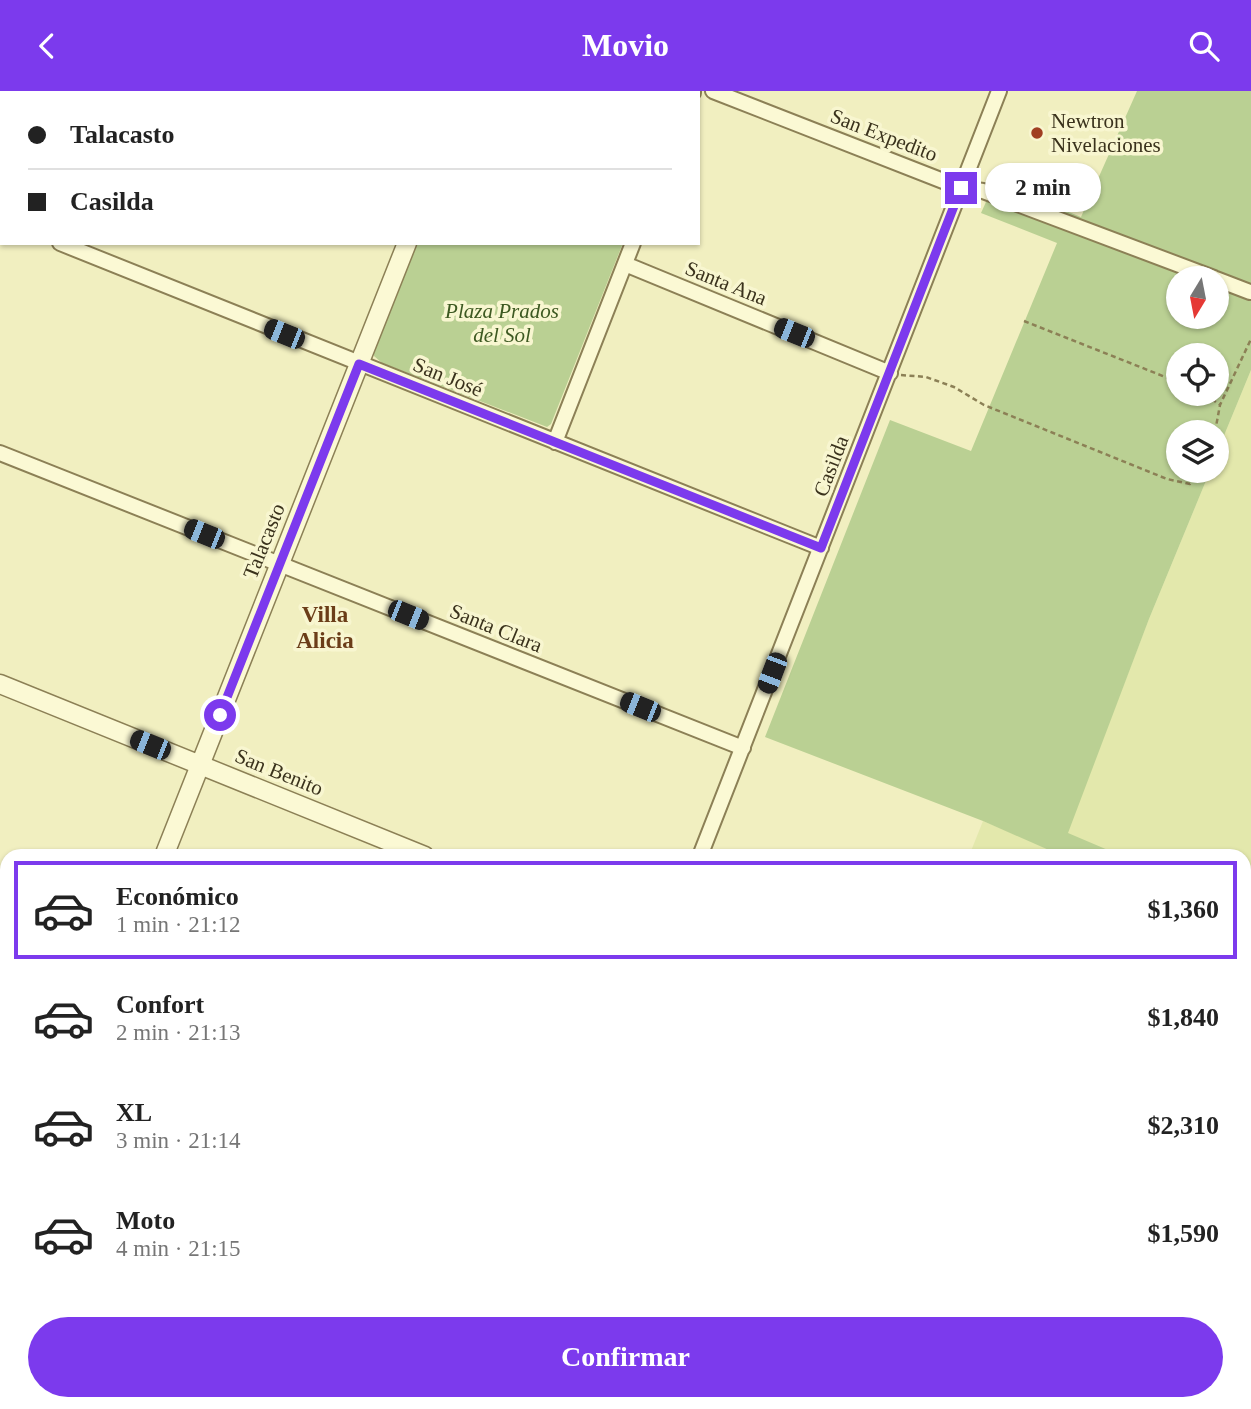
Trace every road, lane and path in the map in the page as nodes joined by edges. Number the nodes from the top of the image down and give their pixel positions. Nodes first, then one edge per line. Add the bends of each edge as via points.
1 (713, 91) edge
2 (999, 91) edge
3 (961, 188) junction
4 (65, 245) edge
5 (406, 245) edge
6 (632, 245) edge
7 (625, 264) junction
8 (1181, 266) edge
9 (1229, 284) edge
10 (1250, 292) edge
11 (1024, 321) dead end
12 (1251, 339) edge
13 (359, 364) junction
14 (890, 373) junction
15 (907, 377) dead end
16 (1166, 377) edge
17 (1229, 386) edge
18 (555, 442) junction
19 (0, 453) edge
20 (1166, 479) edge
21 (821, 548) junction
22 (280, 564) junction
23 (0, 684) edge
24 (743, 748) junction
25 (200, 765) junction
26 (167, 849) edge
27 (408, 849) edge
28 (703, 849) edge

1 - 3 street, San Expedito
2 - 3 street, Casilda
3 - 8 street, San Expedito via 983,191
3 - 14 street, Casilda
4 - 13 street, San José
5 - 13 street, Talacasto
6 - 7 street
7 - 14 street, Santa Ana
7 - 18 street
9 - 10 street, San Expedito
11 - 16 path
12 - 17 path
13 - 18 street, San José
13 - 22 street, Talacasto
14 - 21 street, Casilda
15 - 20 path via 926,377 954,387 984,405
18 - 21 street, San José
19 - 22 street, Santa Clara
21 - 24 street, Casilda
22 - 24 street, Santa Clara
22 - 25 street, Talacasto
23 - 25 street, San Benito
24 - 28 street, Casilda
25 - 26 street, Talacasto
25 - 27 street, San Benito

